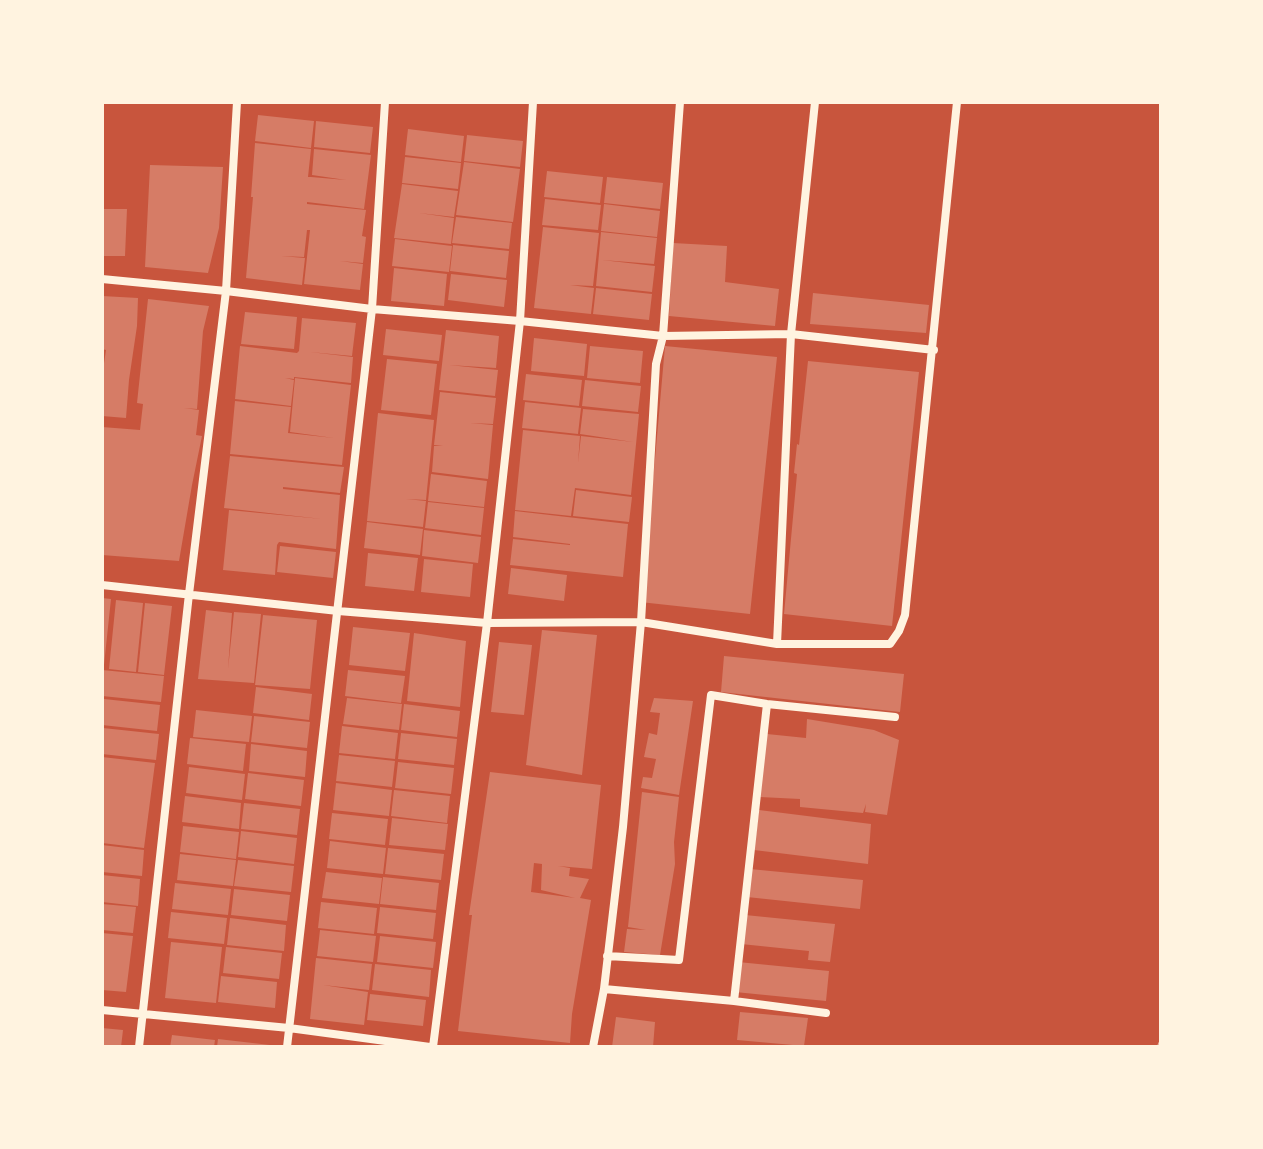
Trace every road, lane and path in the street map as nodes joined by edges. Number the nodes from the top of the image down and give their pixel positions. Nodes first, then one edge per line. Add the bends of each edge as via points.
1 (237, 102) edge
2 (385, 102) edge
3 (533, 102) edge
4 (680, 102) edge
5 (815, 102) edge
6 (957, 102) edge
7 (102, 279) edge
8 (226, 291) junction
9 (372, 309) junction
10 (520, 321) junction
11 (791, 334) junction
12 (663, 336) junction
13 (934, 350) junction
14 (102, 585) edge
15 (189, 594) junction
16 (338, 611) junction
17 (641, 622) junction
18 (487, 623) junction
19 (777, 644) junction
20 (767, 704) junction
21 (895, 717) dead end
22 (607, 956) junction
23 (604, 989) junction
24 (734, 1001) junction
25 (102, 1010) edge
26 (826, 1013) dead end
27 (143, 1014) junction
28 (289, 1028) junction
29 (139, 1047) edge
30 (287, 1047) edge
31 (432, 1047) edge
32 (593, 1047) edge

1 - 8 street
2 - 9 street
3 - 10 street
4 - 12 street
5 - 11 street
6 - 13 street
7 - 8 street
8 - 9 street
8 - 15 street
9 - 10 street
9 - 16 street
10 - 12 street
10 - 18 street
11 - 12 street
11 - 13 street
11 - 19 street
12 - 17 street via 656,364
13 - 19 street via 899,631 890,644 875,646
14 - 15 street
15 - 16 street
15 - 27 street
16 - 18 street
16 - 28 street
17 - 18 street
17 - 19 street
17 - 22 street
18 - 31 street
20 - 21 street
20 - 22 street via 711,695 679,960
20 - 24 street
22 - 23 street
23 - 24 street
23 - 32 street
24 - 26 street
25 - 27 street
27 - 28 street
27 - 29 street
28 - 30 street
28 - 31 street

